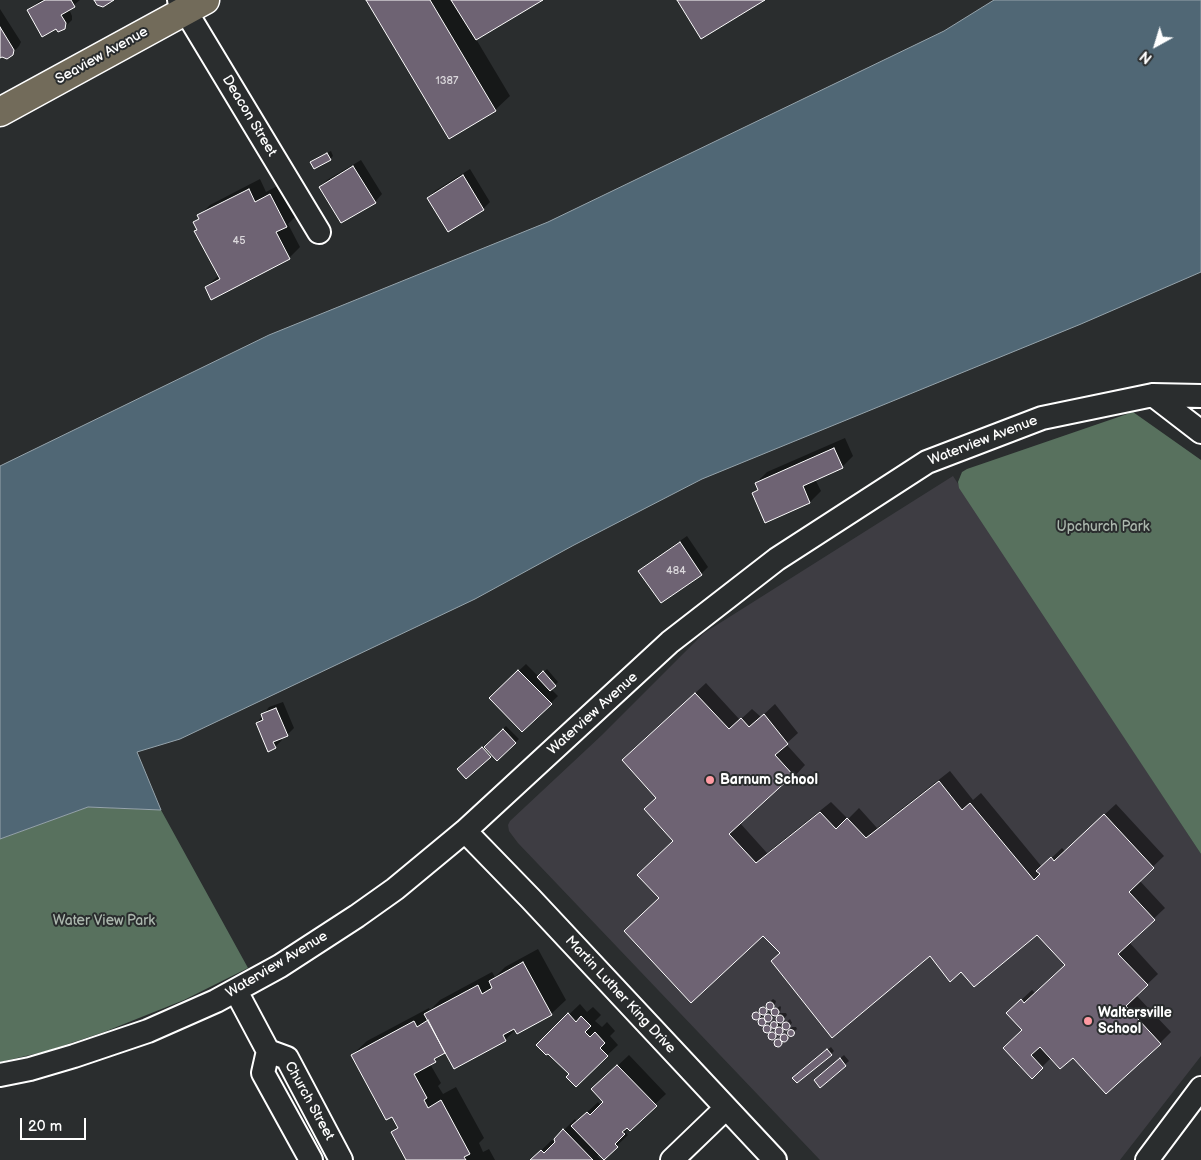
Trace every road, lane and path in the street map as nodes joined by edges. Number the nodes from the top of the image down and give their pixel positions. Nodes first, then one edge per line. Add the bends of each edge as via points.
1 (190, 4) edge
2 (0, 112) edge
3 (319, 232) dead end
4 (1153, 395) junction
5 (1201, 396) edge
6 (1201, 432) edge
7 (465, 831) junction
8 (236, 991) junction
9 (268, 1051) junction
10 (0, 1075) edge
11 (1201, 1088) edge
12 (726, 1108) junction
13 (310, 1160) edge
14 (341, 1160) edge
15 (672, 1160) edge
16 (775, 1160) edge
17 (1147, 1160) edge

1 - 2 main road, Seaview Avenue
1 - 3 street, Deacon Street
4 - 5 street, Waterview Avenue
4 - 6 street
4 - 7 street, Waterview Avenue via 1042,418 927,462 900,478 777,559 670,642
7 - 8 street, Waterview Avenue via 395,890
7 - 12 street, Martin Luther King Drive
8 - 9 street, Church Street
8 - 10 street, Waterview Avenue via 148,1031 74,1056
9 - 13 street, Church Street via 263,1073
9 - 14 street, Church Street via 287,1058
11 - 17 street
12 - 15 street
12 - 16 street, Martin Luther King Drive

